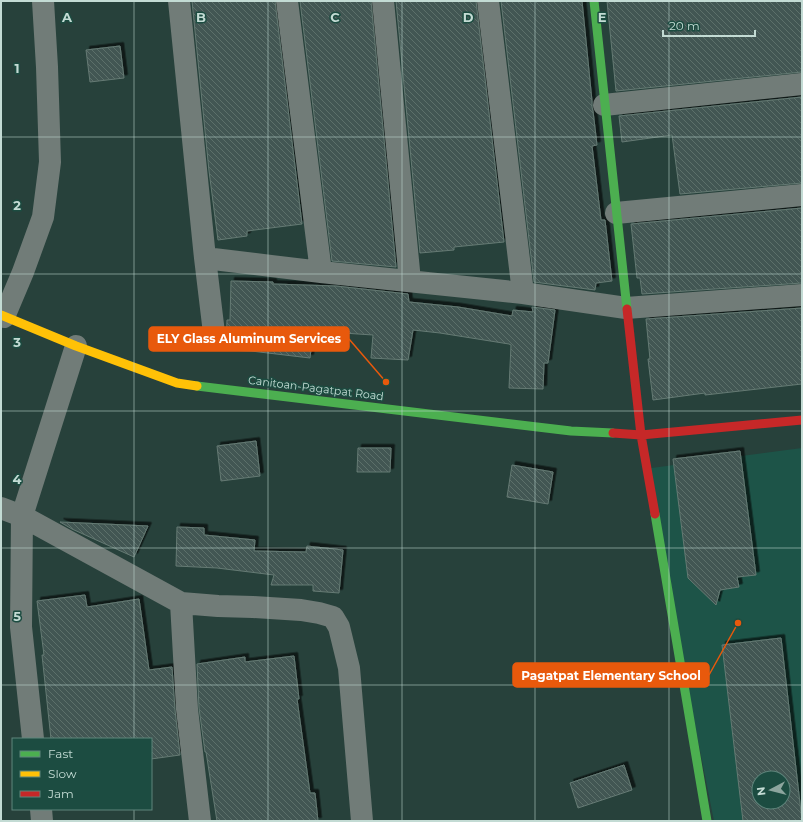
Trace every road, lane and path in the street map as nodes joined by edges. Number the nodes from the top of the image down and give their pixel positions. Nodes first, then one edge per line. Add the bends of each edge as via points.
1 (43, 1) edge
2 (179, 1) edge
3 (287, 1) edge
4 (383, 1) edge
5 (488, 1) edge
6 (594, 1) edge
7 (802, 84) edge
8 (604, 105) junction
9 (802, 195) edge
10 (616, 213) junction
11 (205, 258) junction
12 (321, 272) junction
13 (410, 282) junction
14 (523, 293) junction
15 (802, 295) edge
16 (626, 308) junction
17 (3, 316) edge
18 (214, 333) dead end
19 (76, 346) junction
20 (802, 420) edge
21 (641, 435) junction
22 (1, 508) edge
23 (22, 516) junction
24 (181, 603) junction
25 (33, 738) edge
26 (40, 810) edge
27 (42, 821) edge
28 (200, 821) edge
29 (362, 821) edge
30 (706, 821) edge

1 - 17 street via 50,162 43,217 23,272
2 - 11 street
3 - 12 street
4 - 13 street
5 - 14 street
6 - 8 street
7 - 8 street
8 - 10 street
9 - 10 street
10 - 16 street
11 - 12 street
11 - 18 street
12 - 13 street
13 - 14 street
14 - 16 street
15 - 16 street
16 - 21 street
17 - 19 street, Canitoan-Pagatpat Road
19 - 21 street, Canitoan-Pagatpat Road via 177,382 572,431
19 - 23 street
20 - 21 street, Canitoan-Pagatpat Road
21 - 30 street
22 - 23 street
23 - 24 street
23 - 25 street via 21,627
24 - 28 street via 187,709
24 - 29 street via 301,610 332,618 339,627 349,668
26 - 27 street

